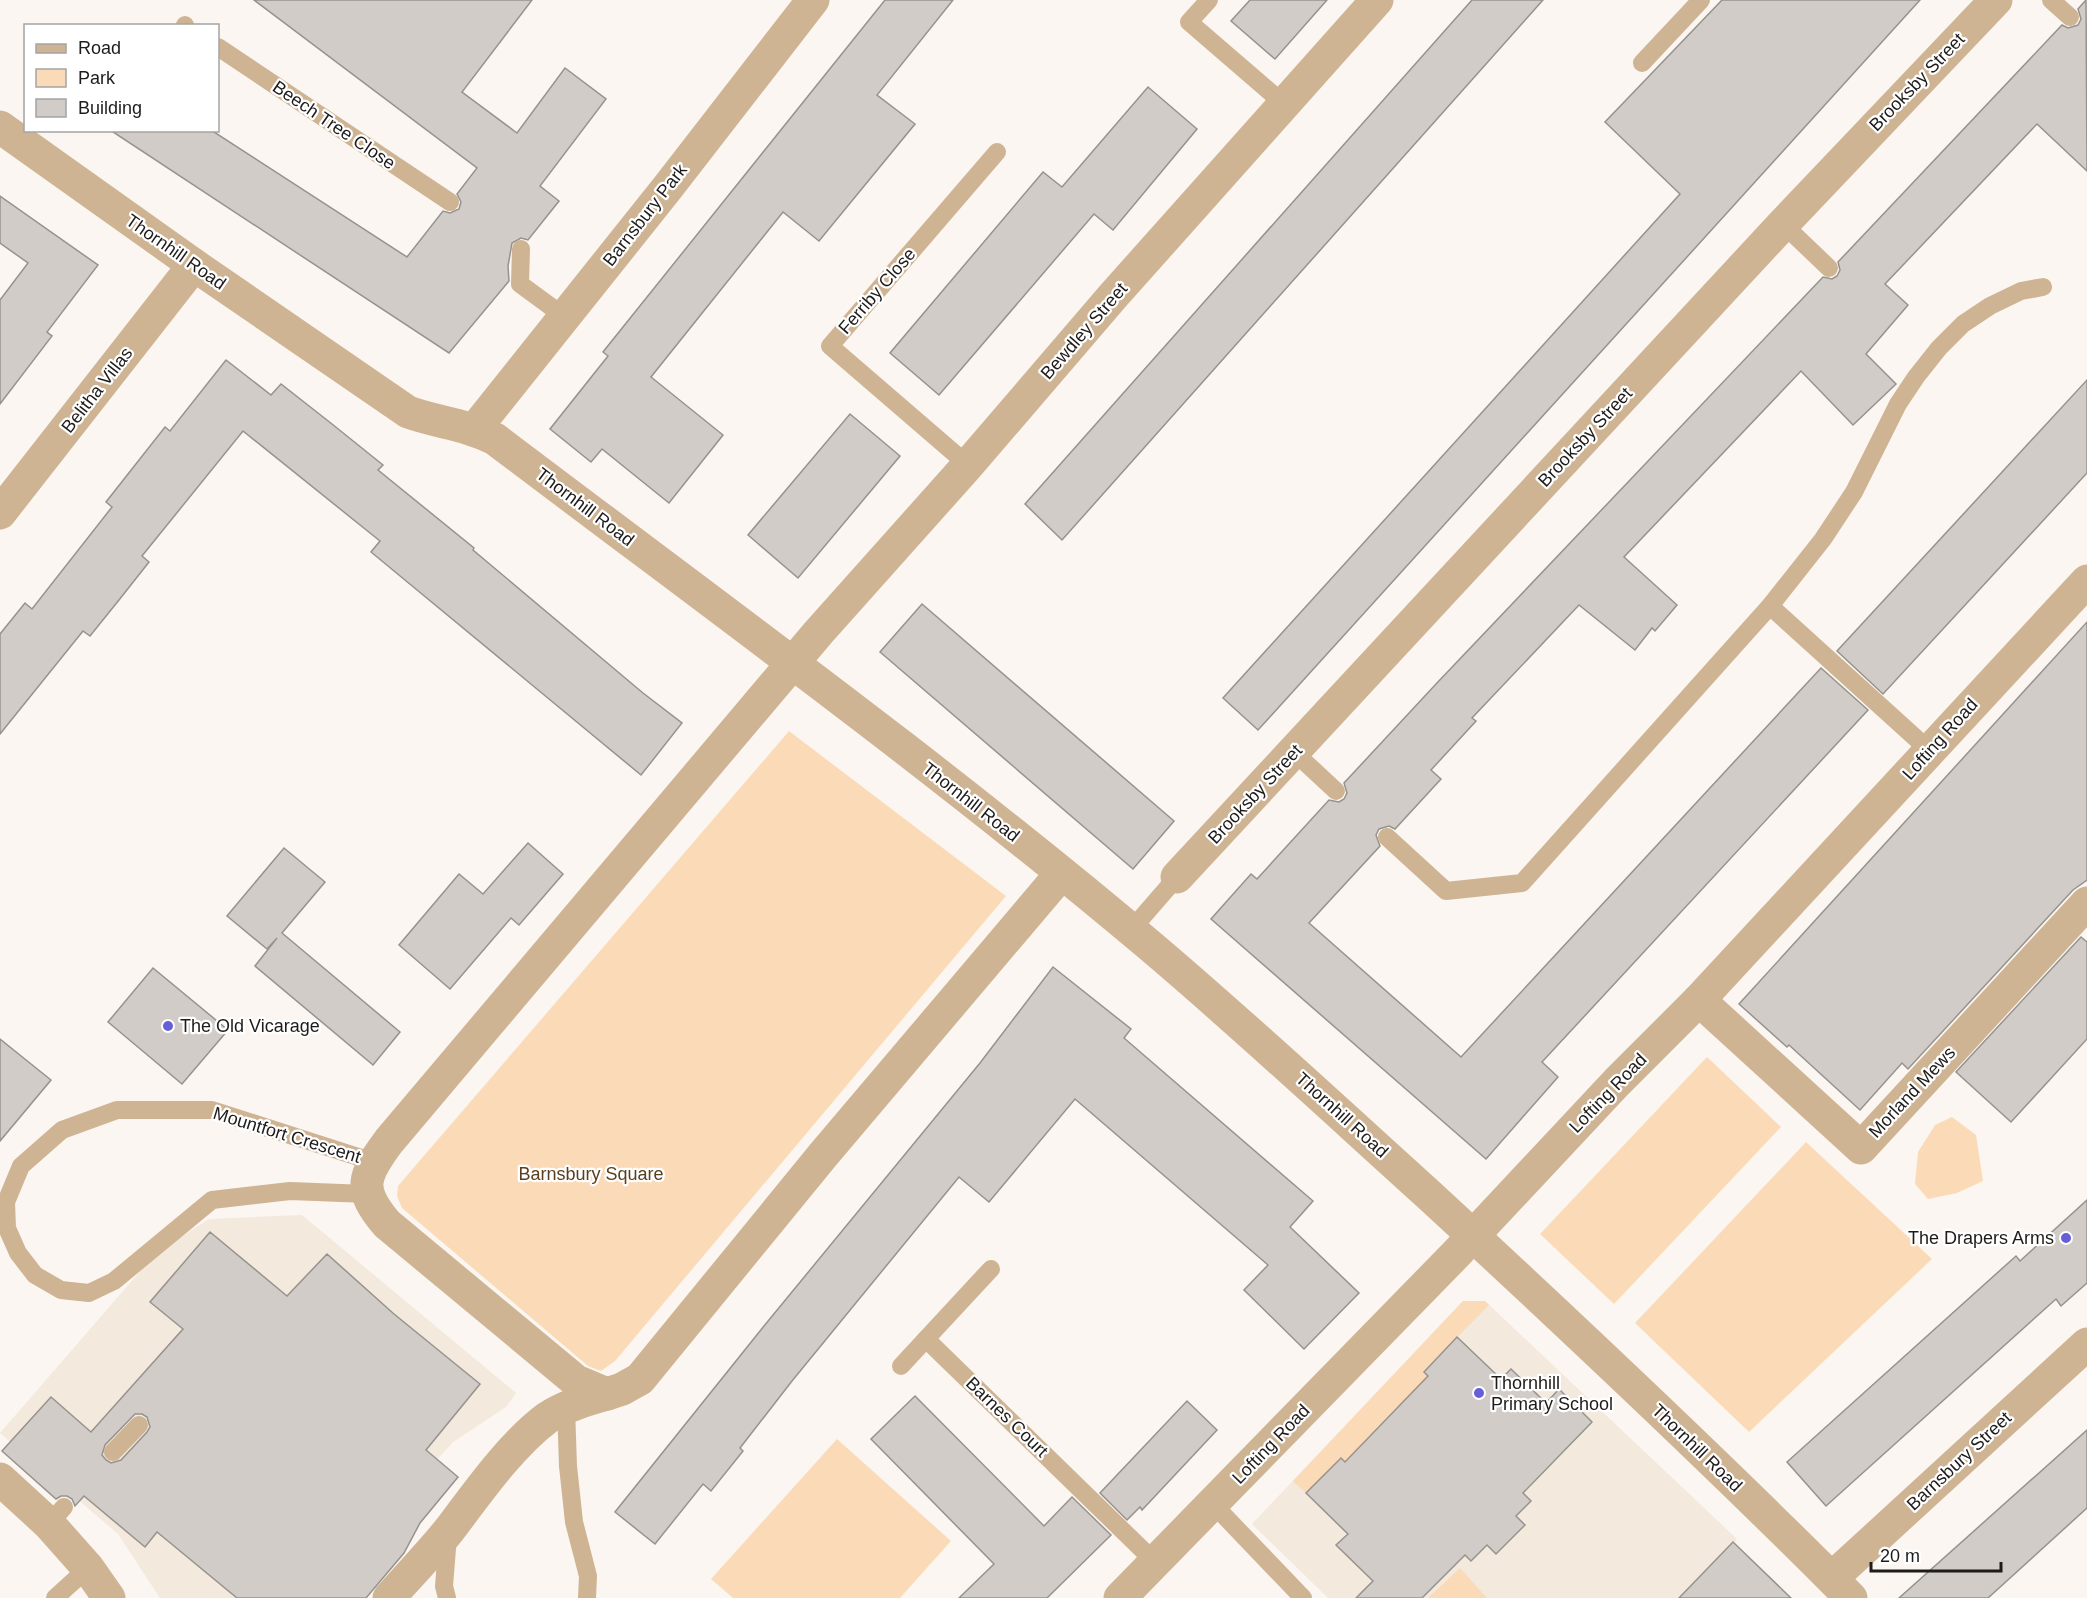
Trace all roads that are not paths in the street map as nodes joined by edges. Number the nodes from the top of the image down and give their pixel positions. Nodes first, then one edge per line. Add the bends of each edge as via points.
1 (813, 0) edge
2 (1209, 0) edge
3 (1377, 0) edge
4 (1701, 0) edge
5 (1996, 0) edge
6 (2051, 0) edge
7 (2070, 17) dead end
8 (219, 48) edge
9 (1642, 63) dead end
10 (1284, 104) junction
11 (0, 128) edge
12 (997, 153) dead end
13 (450, 202) dead end
14 (1783, 224) junction
15 (521, 249) dead end
16 (194, 265) junction
17 (1829, 268) dead end
18 (2043, 287) dead end
19 (565, 317) junction
20 (476, 429) junction
21 (969, 465) junction
22 (0, 513) edge
23 (2087, 581) edge
24 (1770, 606) junction
25 (793, 663) junction
26 (1930, 751) junction
27 (1294, 752) junction
28 (1336, 791) dead end
29 (1387, 837) dead end
30 (1061, 874) junction
31 (1178, 877) joint
32 (2087, 903) edge
33 (1131, 930) junction
34 (1699, 1000) junction
35 (374, 1162) junction
36 (367, 1194) junction
37 (1472, 1235) junction
38 (991, 1269) dead end
39 (926, 1339) junction
40 (2087, 1344) edge
41 (901, 1366) dead end
42 (607, 1394) junction
43 (566, 1407) junction
44 (139, 1425) dead end
45 (113, 1452) dead end
46 (0, 1479) edge
47 (1213, 1504) junction
48 (448, 1531) junction
49 (1155, 1562) junction
50 (88, 1568) junction
51 (1842, 1588) edge
52 (55, 1598) edge
53 (109, 1598) edge
54 (389, 1598) edge
55 (447, 1598) edge
56 (587, 1598) edge
57 (1120, 1598) edge
58 (1303, 1598) edge

1 - 19 street, Barnsbury Park
2 - 10 lane via 1190,22
3 - 10 street, Bewdley Street
4 - 9 lane
5 - 14 street, Brooksby Street
6 - 7 lane
8 - 13 lane, Beech Tree Close
10 - 21 street, Bewdley Street
11 - 16 street, Thornhill Road
12 - 21 lane, Ferriby Close via 830,346
14 - 17 lane
14 - 27 street, Brooksby Street
15 - 19 lane via 520,284
16 - 20 street, Thornhill Road via 408,412
16 - 22 street, Belitha Villas
18 - 24 lane via 2020,291 1990,306 1963,324 1939,348 1898,404 1854,492
19 - 20 street, Barnsbury Park
20 - 25 street, Thornhill Road via 495,439
21 - 25 street, Bewdley Street
23 - 26 street, Lofting Road
24 - 26 lane
24 - 29 lane via 1522,883 1446,891
25 - 30 street, Thornhill Road
25 - 35 street
26 - 34 street, Lofting Road
27 - 28 lane
27 - 31 street, Brooksby Street
30 - 33 street, Thornhill Road
30 - 42 street via 640,1379
31 - 33 lane
32 - 34 street, Morland Mews via 1861,1148
33 - 37 street, Thornhill Road via 1256,1036
34 - 37 street, Lofting Road
35 - 36 street via 367,1179
35 - 36 lane, Mountfort Crescent via 212,1110 117,1110 62,1130 21,1166 6,1202 7,1228 18,1253 35,1275 61,1290 89,1293 114,1281 212,1200 290,1191
36 - 42 street via 372,1207 387,1224 576,1381
37 - 47 street, Lofting Road
37 - 51 street, Thornhill Road
38 - 39 lane
39 - 41 lane
39 - 49 lane, Barnes Court
40 - 51 street, Barnsbury Street
42 - 43 street
43 - 48 street via 527,1436
43 - 56 lane via 574,1522 588,1576
44 - 45 lane
46 - 50 street via 57,1515
47 - 49 street, Lofting Road
47 - 58 lane
48 - 54 street
48 - 55 lane via 444,1586
49 - 57 street, Lofting Road
50 - 52 lane
50 - 53 street

